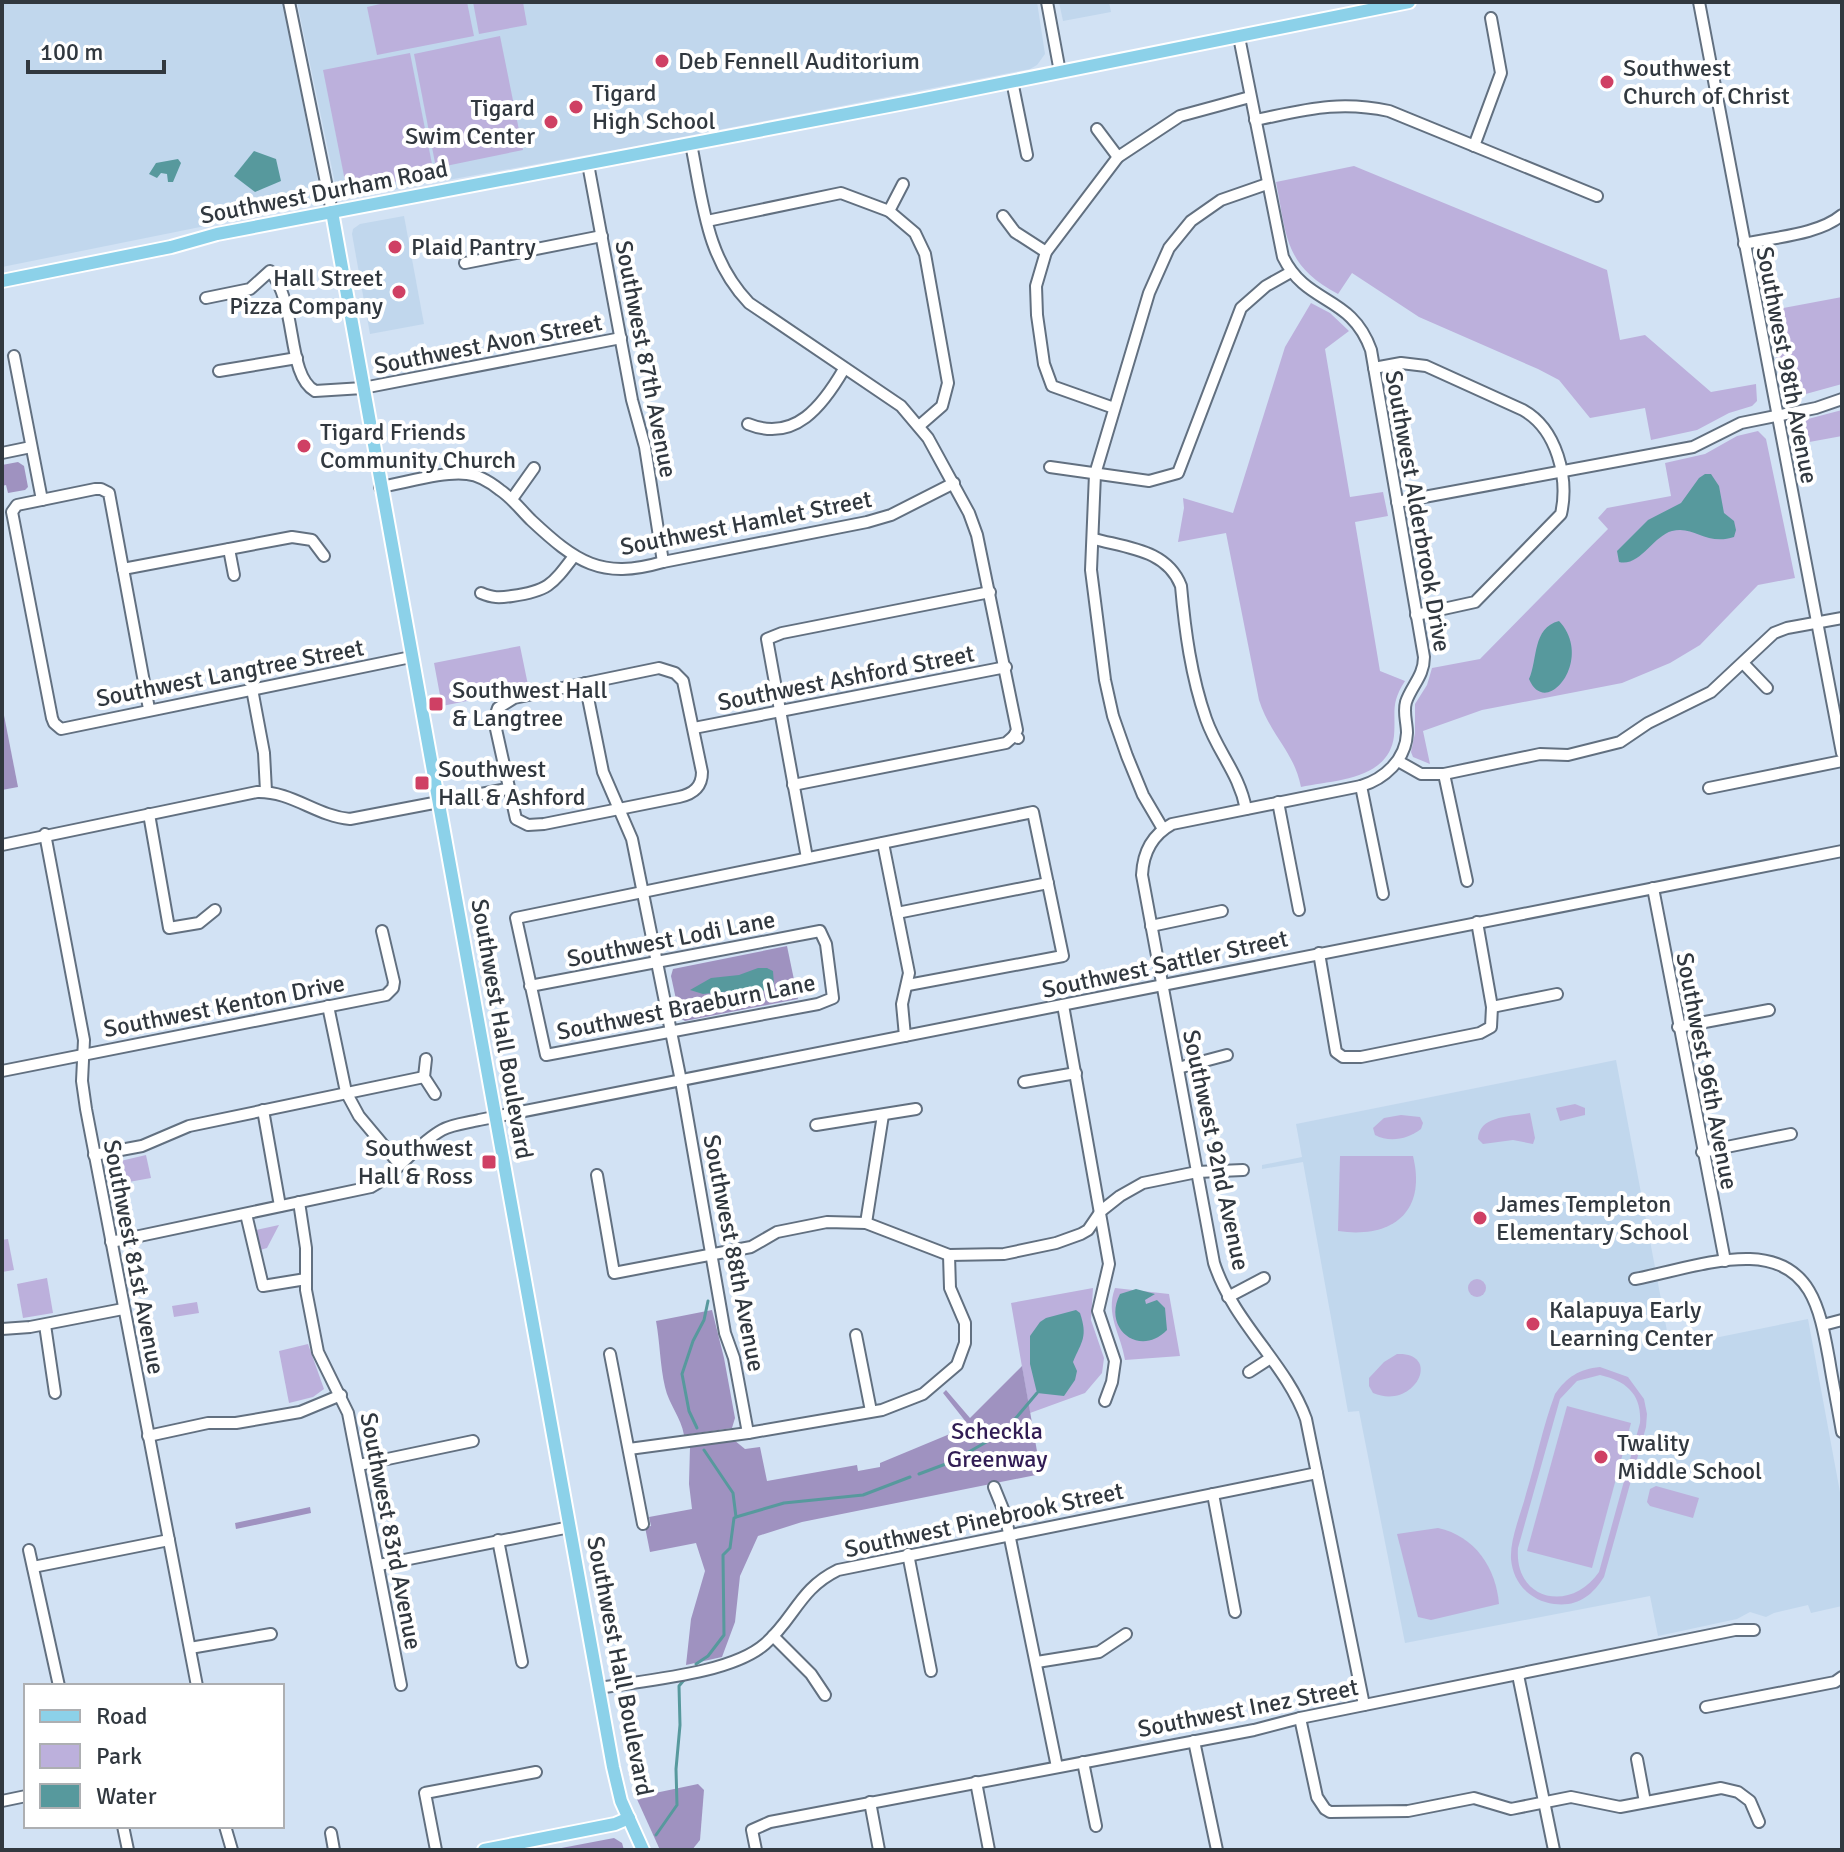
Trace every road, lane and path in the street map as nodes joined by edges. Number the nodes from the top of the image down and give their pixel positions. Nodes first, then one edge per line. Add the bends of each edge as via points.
1 (289, 2) edge
2 (1047, 2) edge
3 (1409, 2) edge
4 (1699, 2) edge
5 (1491, 18) dead end
6 (1239, 37) junction
7 (1060, 72) junction
8 (1012, 81) junction
9 (1250, 97) junction
10 (1255, 120) junction
11 (1097, 129) dead end
12 (691, 144) junction
13 (1474, 146) junction
14 (1027, 155) dead end
15 (1118, 157) junction
16 (588, 164) junction
17 (903, 184) dead end
18 (1267, 184) junction
19 (1597, 196) dead end
20 (889, 211) junction
21 (332, 212) junction
22 (1842, 215) edge
23 (1003, 216) dead end
24 (707, 221) junction
25 (602, 236) junction
26 (1744, 244) junction
27 (1046, 252) junction
28 (465, 263) dead end
29 (1291, 272) junction
30 (2, 281) edge
31 (206, 298) dead end
32 (621, 338) junction
33 (14, 356) dead end
34 (297, 358) junction
35 (1374, 368) junction
36 (844, 369) junction
37 (219, 371) dead end
38 (363, 388) junction
39 (1842, 399) edge
40 (1114, 408) junction
41 (1777, 415) junction
42 (748, 424) dead end
43 (919, 426) junction
44 (31, 447) junction
45 (2, 453) edge
46 (1050, 467) dead end
47 (534, 468) dead end
48 (1560, 471) junction
49 (1095, 474) junction
50 (954, 483) junction
51 (380, 487) junction
52 (512, 499) junction
53 (42, 500) junction
54 (1397, 502) junction
55 (1094, 539) junction
56 (229, 549) junction
57 (324, 556) dead end
58 (574, 556) junction
59 (663, 562) junction
60 (123, 569) junction
61 (234, 575) dead end
62 (990, 592) junction
63 (481, 593) dead end
64 (1416, 615) junction
65 (1842, 618) edge
66 (1817, 622) junction
67 (411, 657) junction
68 (1743, 663) junction
69 (1006, 667) junction
70 (585, 683) junction
71 (1767, 688) dead end
72 (252, 689) junction
73 (149, 709) junction
74 (779, 712) junction
75 (694, 728) junction
76 (1840, 735) edge
77 (1842, 753) edge
78 (1398, 761) junction
79 (1842, 761) edge
80 (1444, 774) junction
81 (793, 785) junction
82 (1361, 786) junction
83 (1709, 788) dead end
84 (507, 789) junction
85 (266, 791) junction
86 (1278, 802) junction
87 (438, 803) junction
88 (619, 809) junction
89 (1246, 809) junction
90 (149, 814) junction
91 (1163, 829) junction
92 (45, 834) junction
93 (883, 843) junction
94 (2, 845) edge
95 (1842, 851) edge
96 (807, 858) junction
97 (1467, 881) dead end
98 (1048, 883) junction
99 (1653, 888) junction
100 (642, 892) junction
101 (1383, 894) dead end
102 (215, 910) dead end
103 (1299, 910) dead end
104 (1222, 911) dead end
105 (897, 913) junction
106 (1477, 922) junction
107 (1151, 926) junction
108 (382, 931) dead end
109 (1319, 953) junction
110 (658, 962) junction
111 (1162, 984) junction
112 (908, 985) junction
113 (530, 986) junction
114 (1557, 994) dead end
115 (833, 998) joint
116 (1063, 1005) junction
117 (328, 1006) junction
118 (1492, 1007) junction
119 (1769, 1010) dead end
120 (1678, 1027) junction
121 (670, 1032) junction
122 (905, 1036) junction
123 (84, 1054) junction
124 (1227, 1055) dead end
125 (426, 1059) dead end
126 (1178, 1068) junction
127 (2, 1071) edge
128 (1076, 1073) junction
129 (424, 1077) junction
130 (681, 1081) junction
131 (1024, 1082) dead end
132 (346, 1092) junction
133 (435, 1094) dead end
134 (916, 1109) dead end
135 (263, 1110) junction
136 (883, 1115) junction
137 (495, 1116) junction
138 (816, 1125) dead end
139 (1791, 1134) dead end
140 (1702, 1152) junction
141 (94, 1155) junction
142 (400, 1165) junction
143 (1243, 1170) dead end
144 (1197, 1172) junction
145 (597, 1175) dead end
146 (299, 1202) junction
147 (280, 1206) junction
148 (1101, 1211) junction
149 (246, 1214) junction
150 (866, 1223) junction
151 (111, 1242) junction
152 (711, 1255) junction
153 (949, 1255) junction
154 (1725, 1261) junction
155 (1264, 1278) dead end
156 (306, 1279) junction
157 (1635, 1279) dead end
158 (1228, 1297) junction
159 (123, 1309) junction
160 (1842, 1320) edge
161 (45, 1325) junction
162 (1823, 1325) junction
163 (2, 1329) edge
164 (856, 1335) dead end
165 (610, 1354) dead end
166 (1269, 1359) junction
167 (1249, 1372) dead end
168 (55, 1393) dead end
169 (341, 1395) junction
170 (1105, 1401) dead end
171 (871, 1411) junction
172 (1842, 1432) edge
173 (748, 1433) junction
174 (148, 1436) junction
175 (473, 1441) dead end
176 (629, 1449) junction
177 (359, 1465) junction
178 (1317, 1473) junction
179 (994, 1487) dead end
180 (1213, 1494) junction
181 (643, 1524) dead end
182 (570, 1527) junction
183 (1009, 1534) junction
184 (169, 1540) junction
185 (498, 1540) junction
186 (29, 1550) dead end
187 (908, 1554) junction
188 (379, 1565) junction
189 (33, 1567) junction
190 (1235, 1612) dead end
191 (1754, 1630) dead end
192 (271, 1634) dead end
193 (1126, 1634) dead end
194 (773, 1636) junction
195 (190, 1648) junction
196 (522, 1662) dead end
197 (1037, 1662) junction
198 (931, 1671) dead end
199 (1518, 1675) junction
200 (1842, 1677) edge
201 (59, 1684) edge
202 (197, 1684) edge
203 (401, 1685) dead end
204 (599, 1688) junction
205 (825, 1695) dead end
206 (1364, 1705) junction
207 (1706, 1707) dead end
208 (1300, 1718) junction
209 (1194, 1741) junction
210 (1637, 1759) dead end
211 (1083, 1762) junction
212 (1057, 1767) junction
213 (536, 1772) dead end
214 (976, 1782) junction
215 (24, 1796) edge
216 (2, 1801) edge
217 (870, 1802) junction
218 (1645, 1802) junction
219 (1544, 1804) junction
220 (629, 1818) junction
221 (1759, 1822) dead end
222 (1096, 1826) dead end
223 (123, 1828) edge
224 (226, 1828) edge
225 (331, 1833) dead end
226 (128, 1850) edge
227 (232, 1850) edge
228 (334, 1850) edge
229 (436, 1850) edge
230 (484, 1850) edge
231 (643, 1850) edge
232 (756, 1850) edge
233 (879, 1850) edge
234 (989, 1850) edge
235 (1217, 1850) edge
236 (1554, 1850) edge

1 - 21 street
2 - 7 street
3 - 6 main road, Southwest Durham Road
4 - 26 street, Southwest 98th Avenue
5 - 13 street via 1501,73
6 - 7 main road, Southwest Durham Road
6 - 9 street
7 - 8 main road, Southwest Durham Road
8 - 12 main road, Southwest Durham Road
8 - 14 street
9 - 10 street
9 - 15 street via 1180,116
10 - 13 street via 1331,105 1362,105
10 - 18 street
11 - 15 street
12 - 16 main road, Southwest Durham Road
12 - 24 street
13 - 19 street
15 - 27 street
16 - 21 main road, Southwest Durham Road
16 - 25 street, Southwest 87th Avenue
17 - 20 street
18 - 29 street via 1280,249
18 - 40 street via 1221,200 1191,221 1169,248 1149,293
20 - 24 street via 841,193
20 - 43 street via 915,233 925,254 948,383 942,406
21 - 30 main road, Southwest Durham Road
21 - 38 main road, Southwest Hall Boulevard
22 - 26 street via 1833,223
23 - 27 street via 1015,232
24 - 36 street via 722,270 735,288
25 - 28 street
25 - 32 street, Southwest 87th Avenue
26 - 41 street, Southwest 98th Avenue
27 - 40 street via 1036,286 1037,315 1052,386
29 - 35 street, Southwest Alderbrook Drive via 1353,318 1367,340
29 - 49 street via 1241,308 1178,473 1149,481
31 - 34 street, Southwest Avon Street via 250,289 270,271 284,292
32 - 38 street, Southwest Avon Street
32 - 59 street, Southwest 87th Avenue
33 - 44 street
34 - 37 street
34 - 38 street, Southwest Avon Street via 301,379 315,391
35 - 48 street via 1426,366 1534,416 1548,431
35 - 54 street, Southwest Alderbrook Drive
36 - 42 street via 819,407 798,422 765,431
36 - 43 street via 901,406
38 - 51 main road, Southwest Hall Boulevard
39 - 41 street
40 - 49 street
41 - 48 street via 1741,423 1693,447
41 - 66 street, Southwest 98th Avenue
43 - 50 street
44 - 45 street
44 - 53 street
46 - 49 street
47 - 52 street
48 - 54 street
48 - 64 street via 1561,514 1484,596 1466,606
49 - 55 street
50 - 59 street, Southwest Hamlet Street via 867,522
50 - 62 street via 974,525
51 - 52 street, Southwest Hamlet Street via 467,474 488,481
51 - 67 main road, Southwest Hall Boulevard
52 - 58 street, Southwest Hamlet Street
53 - 60 street via 106,490
53 - 73 street, Southwest Langtree Street via 14,508 13,517 52,718 57,727 67,728
54 - 64 street, Southwest Alderbrook Drive
55 - 89 street via 1163,559 1177,576 1201,703 1219,750 1238,778
55 - 91 street via 1091,570 1113,716 1143,795
56 - 57 street via 300,536 312,540
56 - 60 street
56 - 61 street
58 - 59 street, Southwest Hamlet Street via 618,571
58 - 63 street via 541,592 494,599
60 - 73 street
62 - 69 street
62 - 74 street via 767,639
64 - 78 street, Southwest Alderbrook Drive via 1423,671 1407,702 1406,737
65 - 66 street
66 - 68 street via 1774,633
66 - 76 street, Southwest 98th Avenue
67 - 72 street, Southwest Langtree Street
67 - 87 main road, Southwest Hall Boulevard
68 - 71 street
68 - 80 street via 1711,692 1620,742
69 - 74 street, Southwest Ashford Street
69 - 81 street via 1016,723 1016,737 1006,743
70 - 75 street via 654,669 669,671 683,681
70 - 84 street via 514,698 498,708 494,720
70 - 88 street, Southwest 88th Avenue via 603,772
72 - 73 street, Southwest Langtree Street
72 - 85 street
74 - 75 street, Southwest Ashford Street
74 - 81 street
75 - 88 street via 702,772 695,790
76 - 77 street, Southwest 98th Avenue
78 - 80 street via 1421,774
78 - 82 street via 1380,778
79 - 83 street
80 - 97 street
81 - 96 street
82 - 86 street
82 - 101 street
84 - 87 street
84 - 88 street via 516,819 528,825
85 - 87 street via 350,819
85 - 90 street
86 - 89 street
86 - 103 street
87 - 137 main road, Southwest Hall Boulevard
88 - 100 street, Southwest 88th Avenue via 632,839
89 - 91 street
90 - 92 street
90 - 102 street via 169,928 199,923
91 - 107 street via 1143,865
92 - 94 street
92 - 123 street, Southwest 81st Avenue
93 - 96 street
93 - 98 street via 1033,812
93 - 105 street
95 - 99 street, Southwest Sattler Street
96 - 100 street
98 - 105 street
98 - 112 street via 1063,956
99 - 106 street, Southwest Sattler Street
99 - 120 street, Southwest 96th Avenue
100 - 110 street, Southwest 88th Avenue
100 - 113 street via 516,918
104 - 107 street
105 - 112 street
106 - 109 street, Southwest Sattler Street
106 - 118 street
107 - 111 street
108 - 117 street, Southwest Kenton Drive via 393,988 386,995
109 - 111 street, Southwest Sattler Street
109 - 118 street via 1336,1052 1343,1057 1480,1033 1491,1027
110 - 113 street, Southwest Lodi Lane
110 - 115 street, Southwest Lodi Lane via 820,931
110 - 121 street, Southwest 88th Avenue
111 - 116 street, Southwest Sattler Street
111 - 126 street, Southwest 92nd Avenue
112 - 122 street via 902,1004
113 - 121 street, Southwest Braeburn Lane via 546,1055
114 - 118 street
115 - 121 street, Southwest Braeburn Lane
116 - 122 street, Southwest Sattler Street
116 - 128 street
117 - 123 street, Southwest Kenton Drive
117 - 132 street
119 - 120 street
120 - 140 street, Southwest 96th Avenue
121 - 130 street, Southwest 88th Avenue
122 - 130 street, Southwest Sattler Street
123 - 127 street, Southwest Kenton Drive
123 - 141 street, Southwest 81st Avenue via 82,1081
124 - 126 street
125 - 129 street
126 - 144 street, Southwest 92nd Avenue
128 - 131 street
128 - 148 street
129 - 132 street
129 - 133 street
130 - 137 street, Southwest Sattler Street
130 - 152 street, Southwest 88th Avenue
132 - 135 street
132 - 142 street
134 - 136 street
135 - 141 street
135 - 147 street
136 - 138 street
136 - 150 street
137 - 142 street, Southwest Sattler Street via 443,1129
137 - 182 main road, Southwest Hall Boulevard
139 - 140 street
140 - 154 street, Southwest 96th Avenue
141 - 151 street, Southwest 81st Avenue
142 - 146 street, Southwest Sattler Street via 371,1187
143 - 144 street
144 - 148 street via 1143,1183
144 - 158 street, Southwest 92nd Avenue via 1214,1263
145 - 152 street via 614,1273
146 - 147 street, Southwest Sattler Street
146 - 156 street, Southwest 83rd Avenue
147 - 149 street, Southwest Sattler Street
148 - 153 street via 1088,1230 1056,1243 1004,1254
148 - 170 street via 1109,1264 1098,1311 1115,1361
149 - 151 street, Southwest Sattler Street
149 - 156 street via 263,1286
150 - 152 street via 802,1225 751,1247
150 - 153 street
151 - 159 street, Southwest 81st Avenue
152 - 173 street, Southwest 88th Avenue
153 - 171 street via 950,1288 965,1323 957,1365 923,1394
154 - 157 street
154 - 162 street via 1765,1261 1793,1274 1813,1296
155 - 158 street
156 - 169 street, Southwest 83rd Avenue via 321,1362
158 - 166 street, Southwest 92nd Avenue
159 - 161 street
159 - 174 street, Southwest 81st Avenue
160 - 162 street
161 - 163 street
161 - 168 street
162 - 172 street
164 - 171 street
165 - 176 street
166 - 167 street
166 - 178 street, Southwest 92nd Avenue via 1302,1409
169 - 174 street via 300,1412
169 - 177 street, Southwest 83rd Avenue
171 - 173 street
173 - 176 street
174 - 184 street, Southwest 81st Avenue
175 - 177 street
176 - 181 street
177 - 188 street, Southwest 83rd Avenue
178 - 180 street, Southwest Pinebrook Street
178 - 206 street, Southwest 92nd Avenue
179 - 183 street
180 - 183 street, Southwest Pinebrook Street
180 - 190 street
182 - 185 street
182 - 204 main road, Southwest Hall Boulevard
183 - 187 street, Southwest Pinebrook Street
183 - 197 street
184 - 189 street
184 - 195 street, Southwest 81st Avenue
185 - 188 street
185 - 196 street
186 - 189 street
187 - 194 street, Southwest Pinebrook Street via 826,1576 808,1590
187 - 198 street
188 - 203 street, Southwest 83rd Avenue
189 - 201 street
191 - 199 street, Southwest Inez Street
192 - 195 street
193 - 197 street via 1099,1652
194 - 204 street, Southwest Pinebrook Street via 755,1652 721,1666
194 - 205 street
195 - 202 street, Southwest 81st Avenue
197 - 212 street
199 - 206 street, Southwest Inez Street
199 - 219 street
200 - 207 street
204 - 220 main road, Southwest Hall Boulevard via 613,1767
206 - 208 street, Southwest Inez Street
208 - 209 street, Southwest Inez Street
208 - 219 street via 1319,1802 1330,1812 1408,1811 1474,1798 1511,1809
209 - 211 street, Southwest Inez Street
209 - 235 street
210 - 218 street
211 - 212 street, Southwest Inez Street
211 - 222 street
212 - 214 street, Southwest Inez Street
213 - 229 street via 425,1793
214 - 217 street, Southwest Inez Street
214 - 234 street
215 - 216 street
217 - 232 street, Southwest Inez Street via 770,1822 752,1830
217 - 233 street
218 - 219 street via 1612,1808 1571,1797
218 - 221 street via 1721,1788 1750,1801
219 - 236 street
220 - 230 main road
220 - 231 main road, Southwest Hall Boulevard
223 - 226 street
224 - 227 street
225 - 228 street

